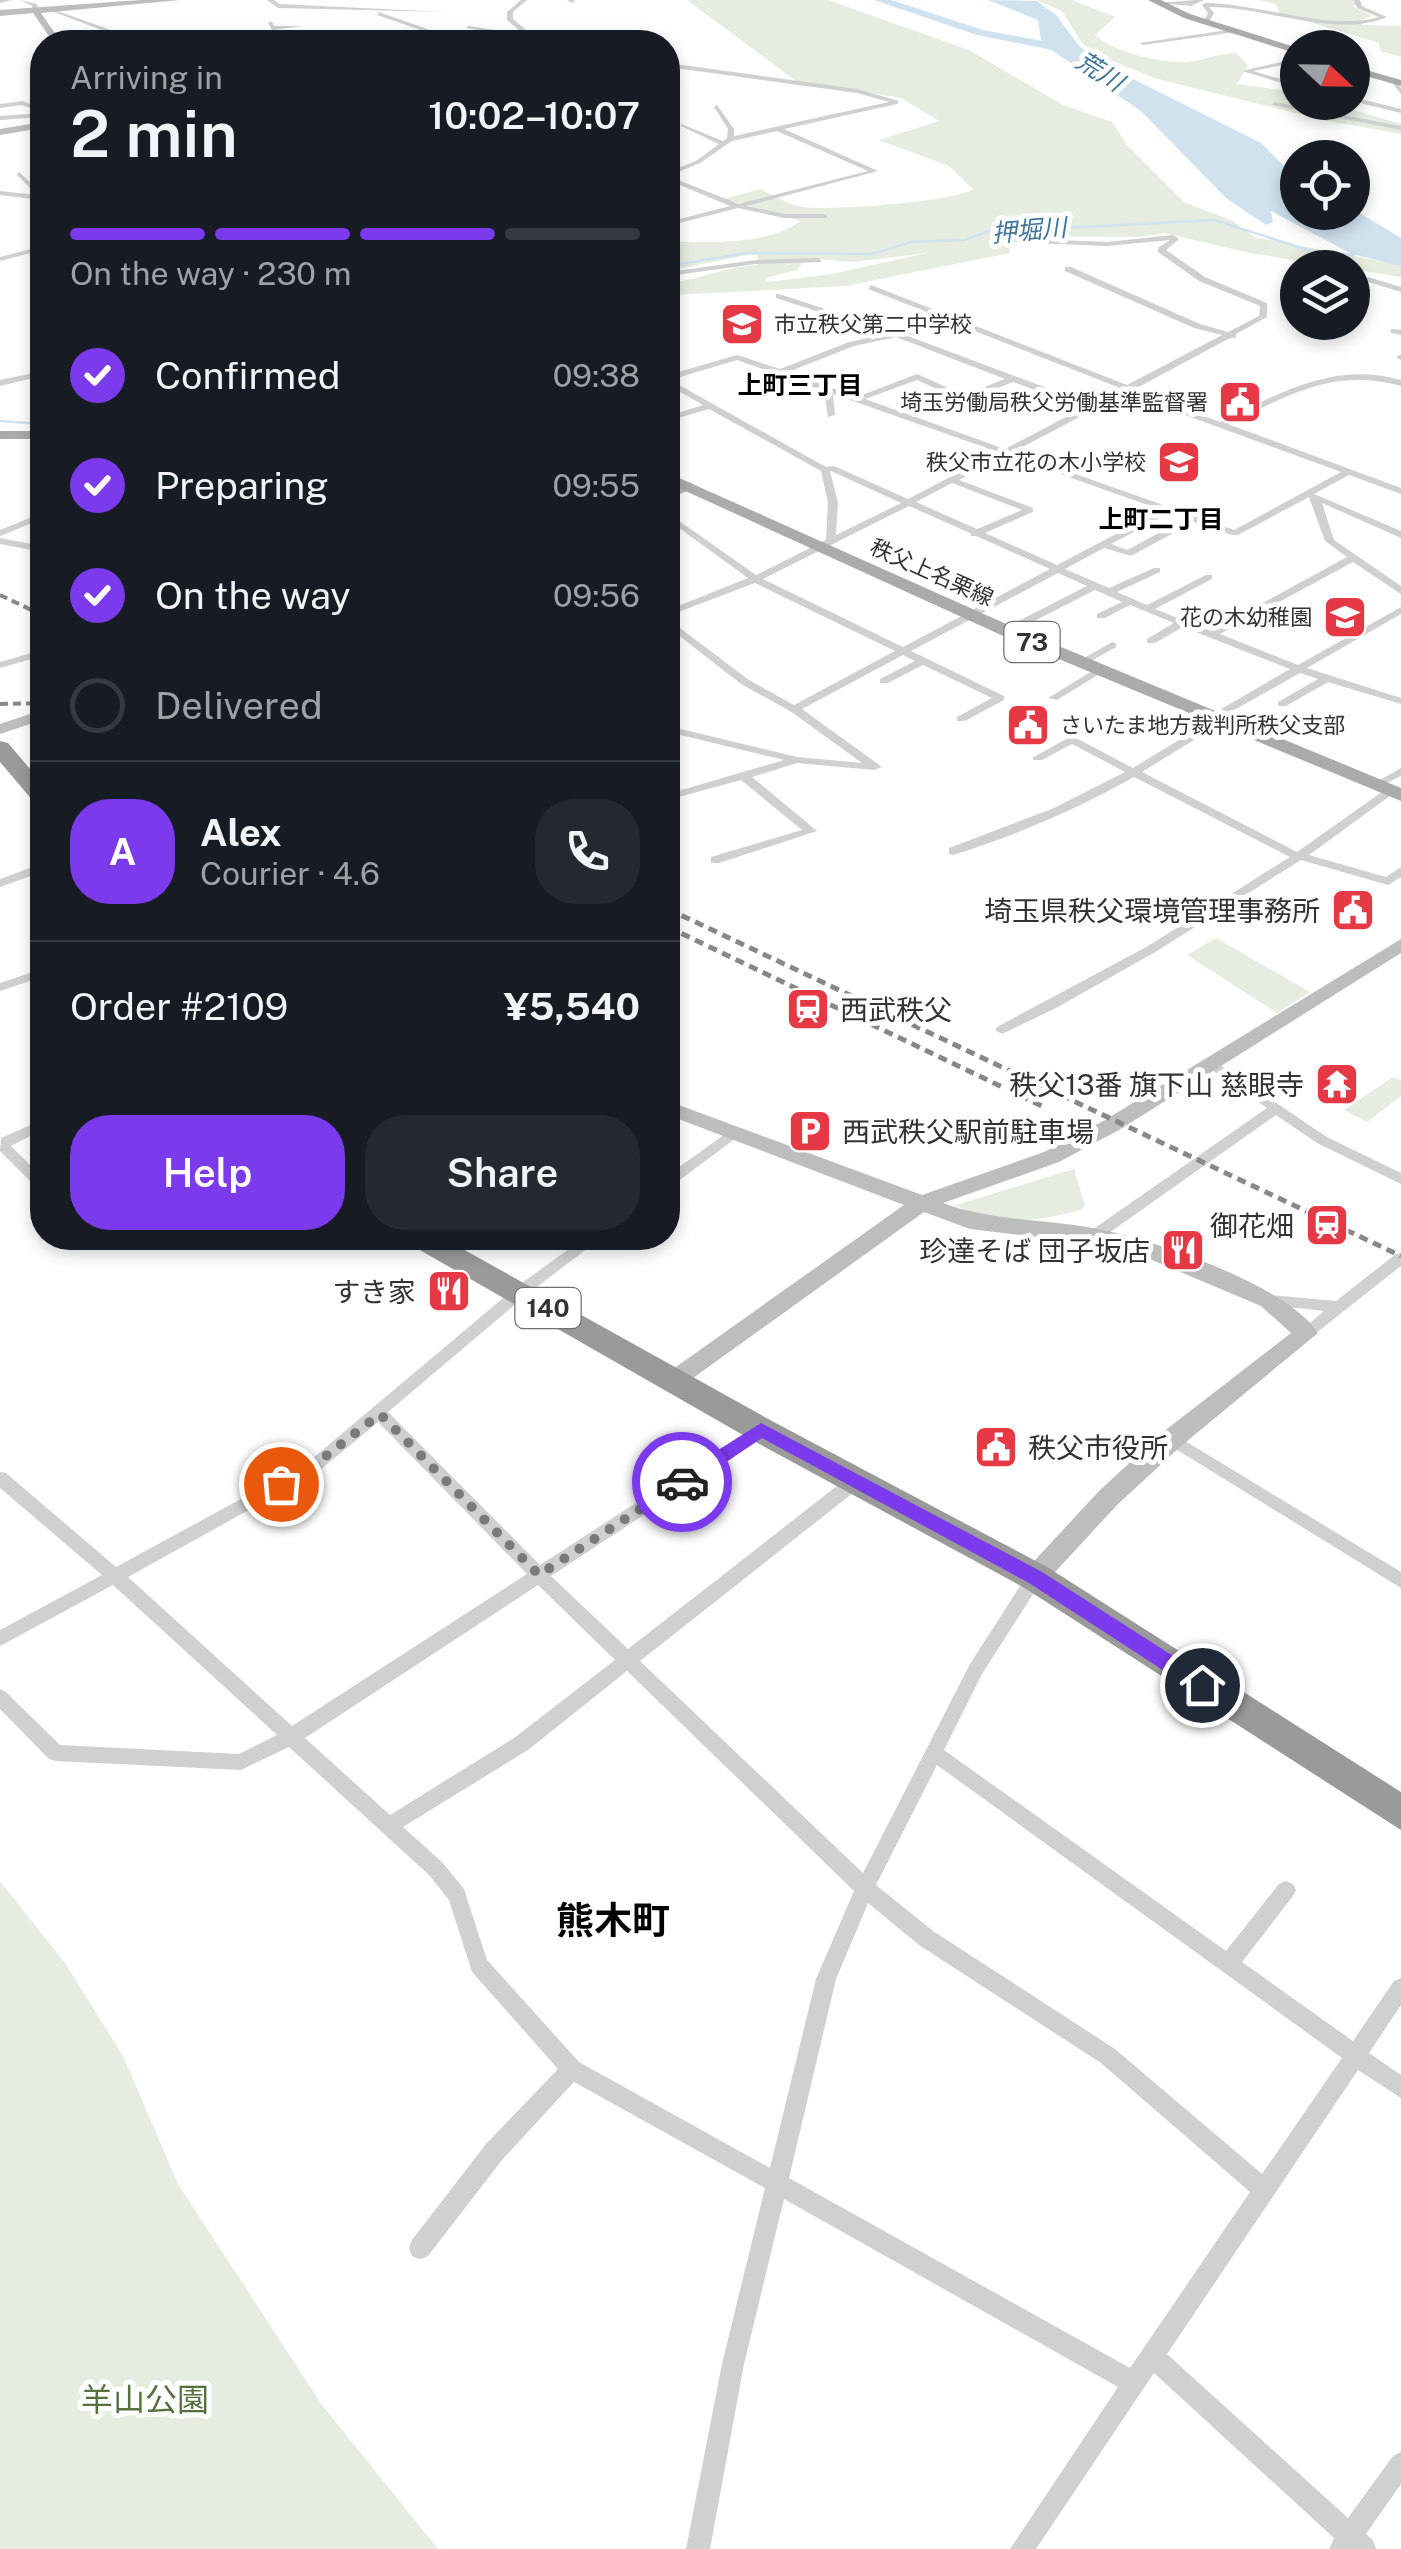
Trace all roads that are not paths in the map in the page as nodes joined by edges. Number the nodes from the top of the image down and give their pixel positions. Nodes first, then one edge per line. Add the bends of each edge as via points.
1 (9, 0) edge
2 (24, 0) edge
3 (168, 0) edge
4 (176, 0) edge
5 (270, 0) edge
6 (352, 0) edge
7 (524, 0) edge
8 (1201, 0) edge
9 (1357, 0) edge
10 (0, 1) edge
11 (152, 1) edge
12 (1156, 2) edge
13 (278, 6) junction
14 (51, 9) junction
15 (35, 10) junction
16 (373, 10) junction
17 (443, 12) dead end
18 (0, 13) edge
19 (366, 19) dead end
20 (384, 21) junction
21 (270, 23) dead end
22 (1206, 23) junction
23 (469, 28) dead end
24 (49, 30) edge
25 (106, 30) edge
26 (423, 30) edge
27 (482, 30) edge
28 (521, 30) edge
29 (1234, 32) junction
30 (1143, 43) dead end
31 (1280, 46) edge
32 (1280, 64) edge
33 (680, 66) edge
34 (1370, 74) edge
35 (1280, 81) edge
36 (1396, 82) edge
37 (1401, 92) edge
38 (1370, 103) edge
39 (1274, 104) dead end
40 (0, 106) edge
41 (30, 106) edge
42 (717, 107) dead end
43 (1401, 111) edge
44 (30, 114) edge
45 (0, 118) edge
46 (683, 125) dead end
47 (30, 127) edge
48 (1401, 128) edge
49 (779, 129) junction
50 (0, 132) edge
51 (727, 141) junction
52 (680, 169) edge
53 (19, 174) dead end
54 (680, 181) edge
55 (30, 185) edge
56 (0, 196) edge
57 (28, 199) joint
58 (736, 206) junction
59 (0, 208) edge
60 (824, 216) dead end
61 (680, 221) edge
62 (1007, 240) dead end
63 (30, 251) edge
64 (0, 259) edge
65 (819, 260) dead end
66 (1068, 269) dead end
67 (680, 272) edge
68 (1370, 280) edge
69 (870, 288) dead end
70 (1401, 290) edge
71 (779, 296) dead end
72 (953, 322) junction
73 (896, 333) junction
74 (1233, 336) junction
75 (778, 373) junction
76 (680, 376) edge
77 (30, 377) edge
78 (1010, 380) junction
79 (1401, 382) edge
80 (0, 383) edge
81 (680, 387) edge
82 (828, 390) junction
83 (1127, 390) junction
84 (856, 400) junction
85 (712, 405) junction
86 (1092, 408) junction
87 (680, 416) edge
88 (831, 416) dead end
89 (1220, 426) junction
90 (0, 434) edge
91 (30, 435) edge
92 (1008, 452) junction
93 (826, 470) junction
94 (1349, 471) junction
95 (952, 480) junction
96 (680, 483) edge
97 (688, 486) junction
98 (680, 490) edge
99 (1401, 492) edge
100 (1312, 496) junction
101 (908, 504) junction
102 (1169, 510) junction
103 (1193, 518) junction
104 (30, 521) edge
105 (680, 525) edge
106 (0, 533) edge
107 (974, 534) junction
108 (1401, 535) edge
109 (0, 541) edge
110 (825, 544) junction
111 (1102, 544) junction
112 (30, 547) edge
113 (1352, 559) junction
114 (1053, 570) junction
115 (1157, 570) dead end
116 (1209, 577) dead end
117 (755, 579) junction
118 (1093, 587) junction
119 (1401, 591) edge
120 (1107, 593) junction
121 (1129, 602) junction
122 (680, 608) edge
123 (1147, 609) junction
124 (1401, 610) edge
125 (972, 615) junction
126 (1102, 616) dead end
127 (1182, 622) junction
128 (680, 631) edge
129 (1007, 632) junction
130 (1212, 634) junction
131 (1151, 641) dead end
132 (1112, 645) dead end
133 (904, 650) junction
134 (30, 656) edge
135 (924, 660) junction
136 (1082, 662) junction
137 (0, 665) edge
138 (1300, 669) junction
139 (1101, 670) junction
140 (1327, 678) junction
141 (884, 681) dead end
142 (1053, 698) dead end
143 (1401, 701) edge
144 (1282, 704) dead end
145 (794, 709) junction
146 (30, 719) edge
147 (962, 719) dead end
148 (1216, 719) junction
149 (0, 729) edge
150 (680, 732) edge
151 (0, 748) edge
152 (1038, 758) dead end
153 (798, 760) junction
154 (1401, 771) edge
155 (1138, 773) junction
156 (744, 776) junction
157 (30, 783) edge
158 (1389, 790) edge
159 (680, 794) edge
160 (953, 851) dead end
161 (1300, 858) junction
162 (715, 860) dead end
163 (30, 872) edge
164 (1398, 878) edge
165 (0, 883) edge
166 (1401, 945) edge
167 (30, 977) edge
168 (0, 986) edge
169 (1002, 1030) dead end
170 (1217, 1067) junction
171 (1276, 1109) junction
172 (680, 1112) edge
173 (30, 1130) edge
174 (735, 1132) junction
175 (680, 1173) edge
176 (30, 1174) edge
177 (1401, 1178) edge
178 (920, 1205) junction
179 (1094, 1236) junction
180 (443, 1250) edge
181 (578, 1250) edge
182 (1401, 1258) edge
183 (520, 1292) junction
184 (1269, 1300) junction
185 (1340, 1308) junction
186 (1306, 1333) junction
187 (674, 1380) junction
188 (380, 1414) junction
189 (761, 1430) junction
190 (1172, 1439) junction
191 (0, 1478) edge
192 (857, 1480) junction
193 (114, 1575) junction
194 (539, 1575) junction
195 (1036, 1578) junction
196 (1401, 1581) edge
197 (0, 1639) edge
198 (629, 1662) junction
199 (0, 1697) edge
200 (289, 1738) junction
201 (934, 1753) junction
202 (1401, 1814) edge
203 (390, 1824) junction
204 (864, 1888) junction
205 (1286, 1890) dead end
206 (1226, 1966) junction
207 (1401, 1988) edge
208 (1356, 2055) junction
209 (572, 2069) junction
210 (1401, 2088) edge
211 (776, 2186) junction
212 (1264, 2190) junction
213 (420, 2248) dead end
214 (1153, 2356) junction
215 (1134, 2383) junction
216 (1401, 2464) edge
217 (1352, 2545) edge
218 (698, 2549) edge
219 (1022, 2549) edge

1 - 10 street
2 - 15 street
3 - 4 street
3 - 11 street
5 - 13 street
6 - 16 street
7 - 28 street via 510,12
8 - 12 street
9 - 22 street via 1384,17 1349,22 1214,3 1205,5
11 - 14 street
12 - 22 main road
13 - 16 street
13 - 21 street via 299,26
14 - 15 street
14 - 25 street
15 - 18 street
15 - 24 street
16 - 17 street
16 - 20 street
19 - 20 street
20 - 26 street
22 - 29 main road
23 - 27 street
29 - 30 street
29 - 31 main road
32 - 35 street via 1245,71
33 - 49 street via 897,102
34 - 36 main road
36 - 37 street
38 - 43 street
39 - 48 street
40 - 41 street
42 - 51 street via 731,130
44 - 45 street
46 - 51 street
47 - 50 street
49 - 51 street
49 - 58 street via 876,171
51 - 52 street
53 - 55 street
54 - 58 street
56 - 57 street
57 - 59 street
58 - 60 street via 794,220
58 - 61 street
62 - 74 street via 1107,244 1174,237 1160,247 1172,260 1264,305 1263,317
63 - 64 street
65 - 67 street
66 - 74 street
68 - 70 street
69 - 72 street
71 - 73 street
72 - 73 street
72 - 83 street
73 - 75 street
73 - 78 street
74 - 83 street
75 - 76 street via 737,357
75 - 82 street
77 - 80 street
78 - 84 street via 964,398 916,378
78 - 86 street
79 - 89 street via 1371,374 1322,382
81 - 85 street
82 - 84 street
82 - 88 street
83 - 86 street
83 - 89 street
84 - 92 street
85 - 87 street
85 - 93 street
86 - 92 street
89 - 94 street
90 - 91 main road
92 - 95 street
92 - 102 street
93 - 101 street
93 - 110 street via 833,503
94 - 99 street
94 - 100 street
95 - 101 street
95 - 107 street via 1030,510
96 - 97 main road, 秩父上名栗線 / 73
97 - 98 street
97 - 110 main road, 秩父上名栗線 / 73
100 - 103 street via 1235,534
100 - 108 street
100 - 113 street via 1323,530
101 - 107 street
101 - 110 street
102 - 103 street
102 - 111 street
103 - 111 street via 1128,554
104 - 106 street
105 - 117 street
107 - 114 street
109 - 112 street
110 - 117 street
110 - 125 main road, 秩父上名栗線 / 73
111 - 114 street
113 - 119 street
113 - 130 street
114 - 118 street
114 - 125 street
115 - 120 street
116 - 123 street
117 - 122 street
117 - 133 street
118 - 120 street
118 - 129 street
120 - 121 street
121 - 123 street
121 - 126 street
123 - 127 street
124 - 138 street
125 - 129 main road, 秩父上名栗線 / 73
125 - 133 street
127 - 130 street
127 - 131 street
128 - 145 street via 745,682
129 - 136 main road, 秩父上名栗線 / 73
130 - 138 street
132 - 136 street
133 - 135 street
133 - 145 street
134 - 137 street
135 - 141 street
135 - 147 street via 1000,698
136 - 139 main road, 秩父上名栗線 / 73
138 - 140 street
138 - 148 street
139 - 142 street
139 - 148 main road, 秩父上名栗線 / 73
140 - 143 street
140 - 144 street
145 - 153 street via 876,767
146 - 149 street
148 - 155 street
148 - 158 main road, 秩父上名栗線 / 73
150 - 153 street
151 - 157 highway
152 - 155 street via 1072,740
153 - 156 street
154 - 158 street
155 - 160 street via 1038,823
155 - 161 street
156 - 159 street
156 - 162 street via 811,831
158 - 161 street
161 - 164 street
161 - 169 street via 1098,983
163 - 165 street
166 - 170 street
167 - 168 street
170 - 171 street
170 - 178 street via 1064,1151
171 - 177 street
171 - 179 street
172 - 174 street
173 - 176 street via 4,1147
174 - 175 street
174 - 178 street
178 - 179 street via 984,1224
178 - 187 street
179 - 184 street via 1146,1249
180 - 183 highway, 140
181 - 183 street
182 - 185 street
183 - 187 highway, 140
183 - 188 street
184 - 185 street
184 - 186 street
185 - 186 street
186 - 190 street
187 - 189 highway, 140
188 - 193 street via 313,1466
188 - 194 street
189 - 192 highway, 140
189 - 194 street
190 - 195 street
190 - 196 street
191 - 193 street
192 - 195 highway, 140
192 - 198 street
193 - 197 street
193 - 200 street
194 - 198 street
194 - 200 street
195 - 201 street via 979,1663
195 - 202 highway, 140
198 - 203 street via 521,1744
198 - 204 street
199 - 200 street via 56,1753 241,1762
200 - 203 street
201 - 204 street
201 - 206 street
203 - 209 street via 457,1895 479,1964
204 - 211 street via 826,1979
204 - 212 street via 926,1938 1108,2056
205 - 206 street
206 - 208 street
207 - 208 street
208 - 210 street
208 - 212 street
209 - 211 street
209 - 213 street via 494,2152
211 - 215 street
211 - 218 street
212 - 214 street
214 - 215 street
214 - 217 street
215 - 219 street
216 - 217 street

